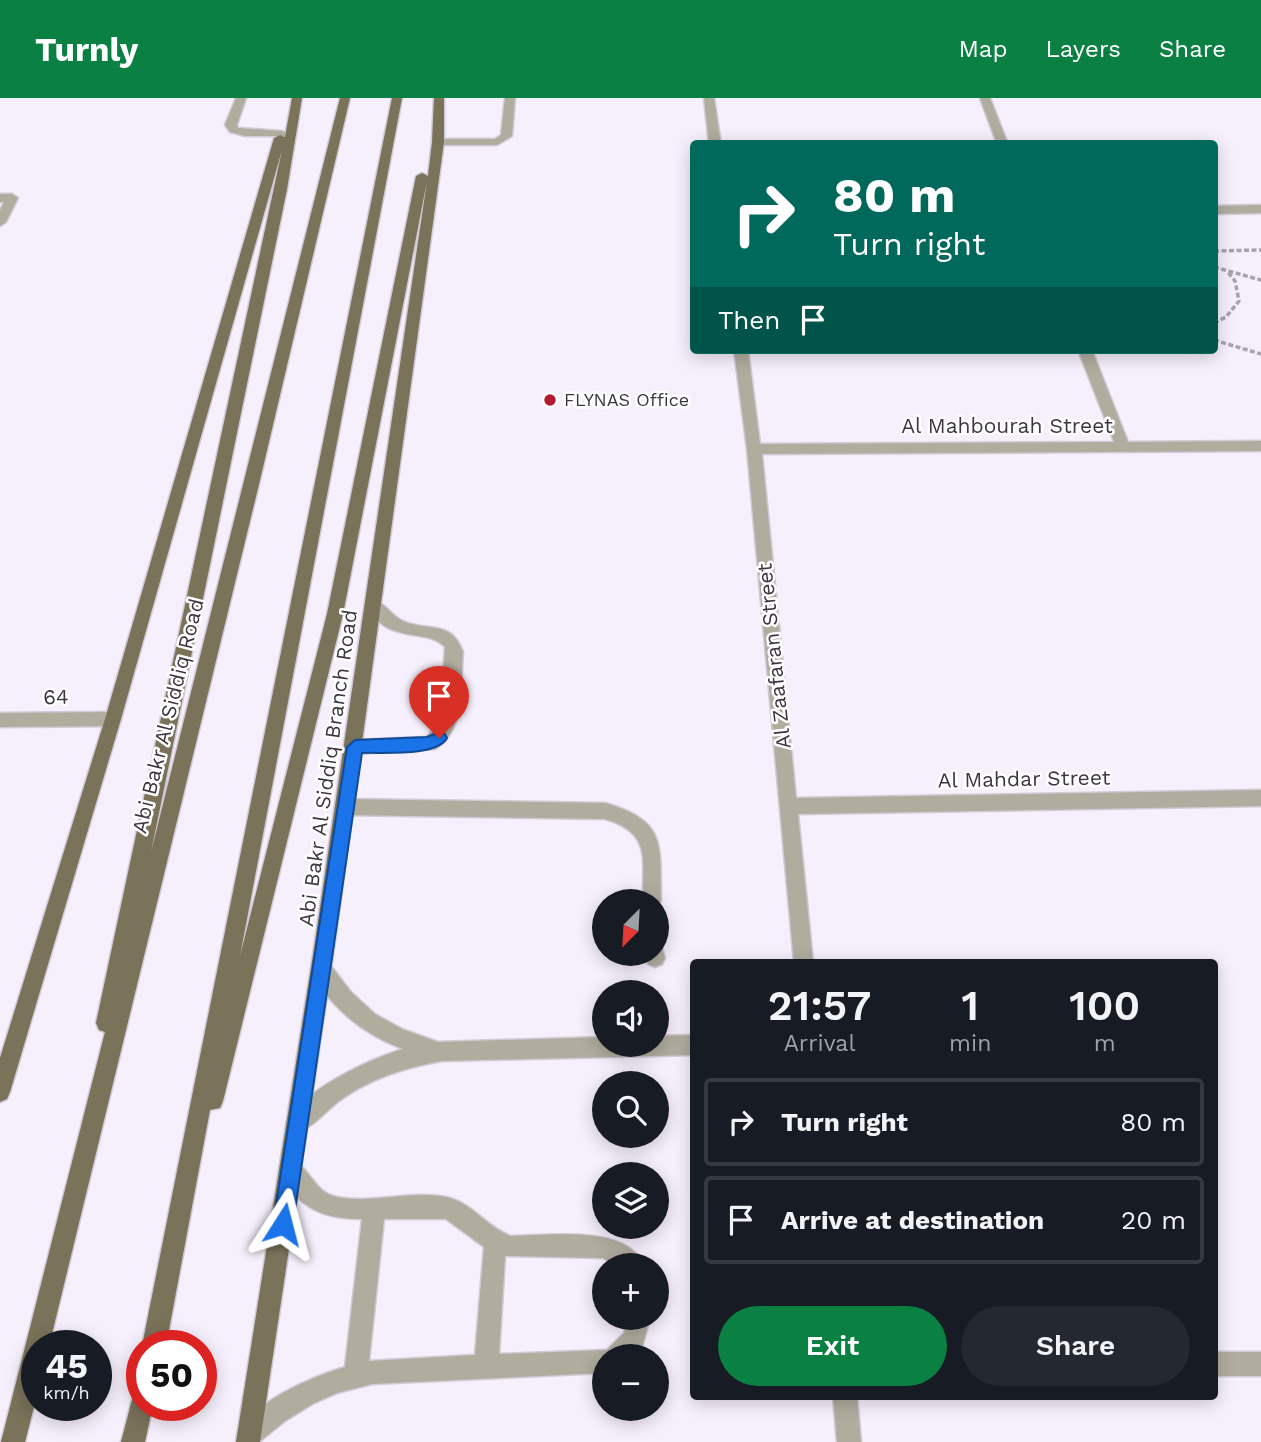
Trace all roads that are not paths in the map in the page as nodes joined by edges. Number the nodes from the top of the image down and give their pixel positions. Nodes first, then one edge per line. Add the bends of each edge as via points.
1 (241, 98) edge
2 (295, 98) edge
3 (345, 98) edge
4 (397, 98) edge
5 (438, 98) edge
6 (510, 98) edge
7 (709, 98) edge
8 (985, 98) edge
9 (281, 134) junction
10 (714, 140) edge
11 (1001, 140) edge
12 (438, 142) junction
13 (0, 198) edge
14 (1261, 209) edge
15 (1218, 210) edge
16 (0, 222) edge
17 (742, 354) edge
18 (1087, 354) edge
19 (1261, 446) edge
20 (1123, 447) junction
21 (754, 449) junction
22 (374, 606) junction
23 (113, 719) junction
24 (0, 720) edge
25 (355, 747) junction
26 (1261, 798) edge
27 (788, 806) junction
28 (344, 807) junction
29 (651, 889) edge
30 (803, 959) edge
31 (321, 969) junction
32 (690, 1045) edge
33 (442, 1051) junction
34 (0, 1092) edge
35 (300, 1121) junction
36 (292, 1171) junction
37 (374, 1209) junction
38 (495, 1242) junction
39 (617, 1253) edge
40 (163, 1301) junction
41 (45, 1315) junction
42 (41, 1330) edge
43 (157, 1330) edge
44 (592, 1362) edge
45 (1218, 1364) edge
46 (1261, 1364) edge
47 (486, 1367) junction
48 (356, 1375) junction
49 (845, 1400) edge
50 (21, 1410) edge
51 (138, 1421) edge
52 (249, 1438) edge
53 (13, 1442) edge
54 (133, 1442) edge
55 (849, 1442) edge

1 - 9 street via 231,125 234,131
2 - 9 main road
2 - 41 main road via 278,203
3 - 41 main road, Abi Bakr Al Siddiq Road
4 - 40 main road
5 - 12 main road, Abi Bakr Al Siddiq Branch Road
5 - 40 main road via 335,614
6 - 12 street via 502,139
7 - 10 street
8 - 11 street
9 - 23 main road
12 - 22 main road, Abi Bakr Al Siddiq Branch Road
13 - 16 street via 12,198
14 - 15 street
17 - 21 street, Al Zaafaran Street
18 - 20 street
19 - 20 street, Al Mahbourah Street
20 - 21 street, Al Mahbourah Street
21 - 27 street, Al Zaafaran Street
22 - 25 main road, Abi Bakr Al Siddiq Branch Road
22 - 25 street via 396,625 443,635 454,645 448,725 429,744
23 - 24 street, 64
23 - 34 main road
25 - 28 main road, Abi Bakr Al Siddiq Branch Road
26 - 27 street, Al Mahdar Street
27 - 30 street, Al Zaafaran Street
28 - 29 street via 625,815 649,835
28 - 31 main road, Abi Bakr Al Siddiq Branch Road
31 - 33 street via 341,999 369,1024 403,1041
31 - 35 main road, Abi Bakr Al Siddiq Branch Road
32 - 33 street
33 - 35 street via 411,1055 371,1069 325,1097
35 - 36 main road, Abi Bakr Al Siddiq Branch Road
36 - 37 street via 310,1196 324,1203 348,1210
36 - 52 main road, Abi Bakr Al Siddiq Branch Road
37 - 38 street via 446,1208
37 - 48 street
38 - 39 street via 511,1247 603,1247
38 - 47 street
40 - 43 main road
41 - 42 main road, Abi Bakr Al Siddiq Road
44 - 47 street
45 - 46 street
47 - 48 street
48 - 52 street via 295,1398
49 - 55 street
50 - 53 main road, Abi Bakr Al Siddiq Road
51 - 54 main road

